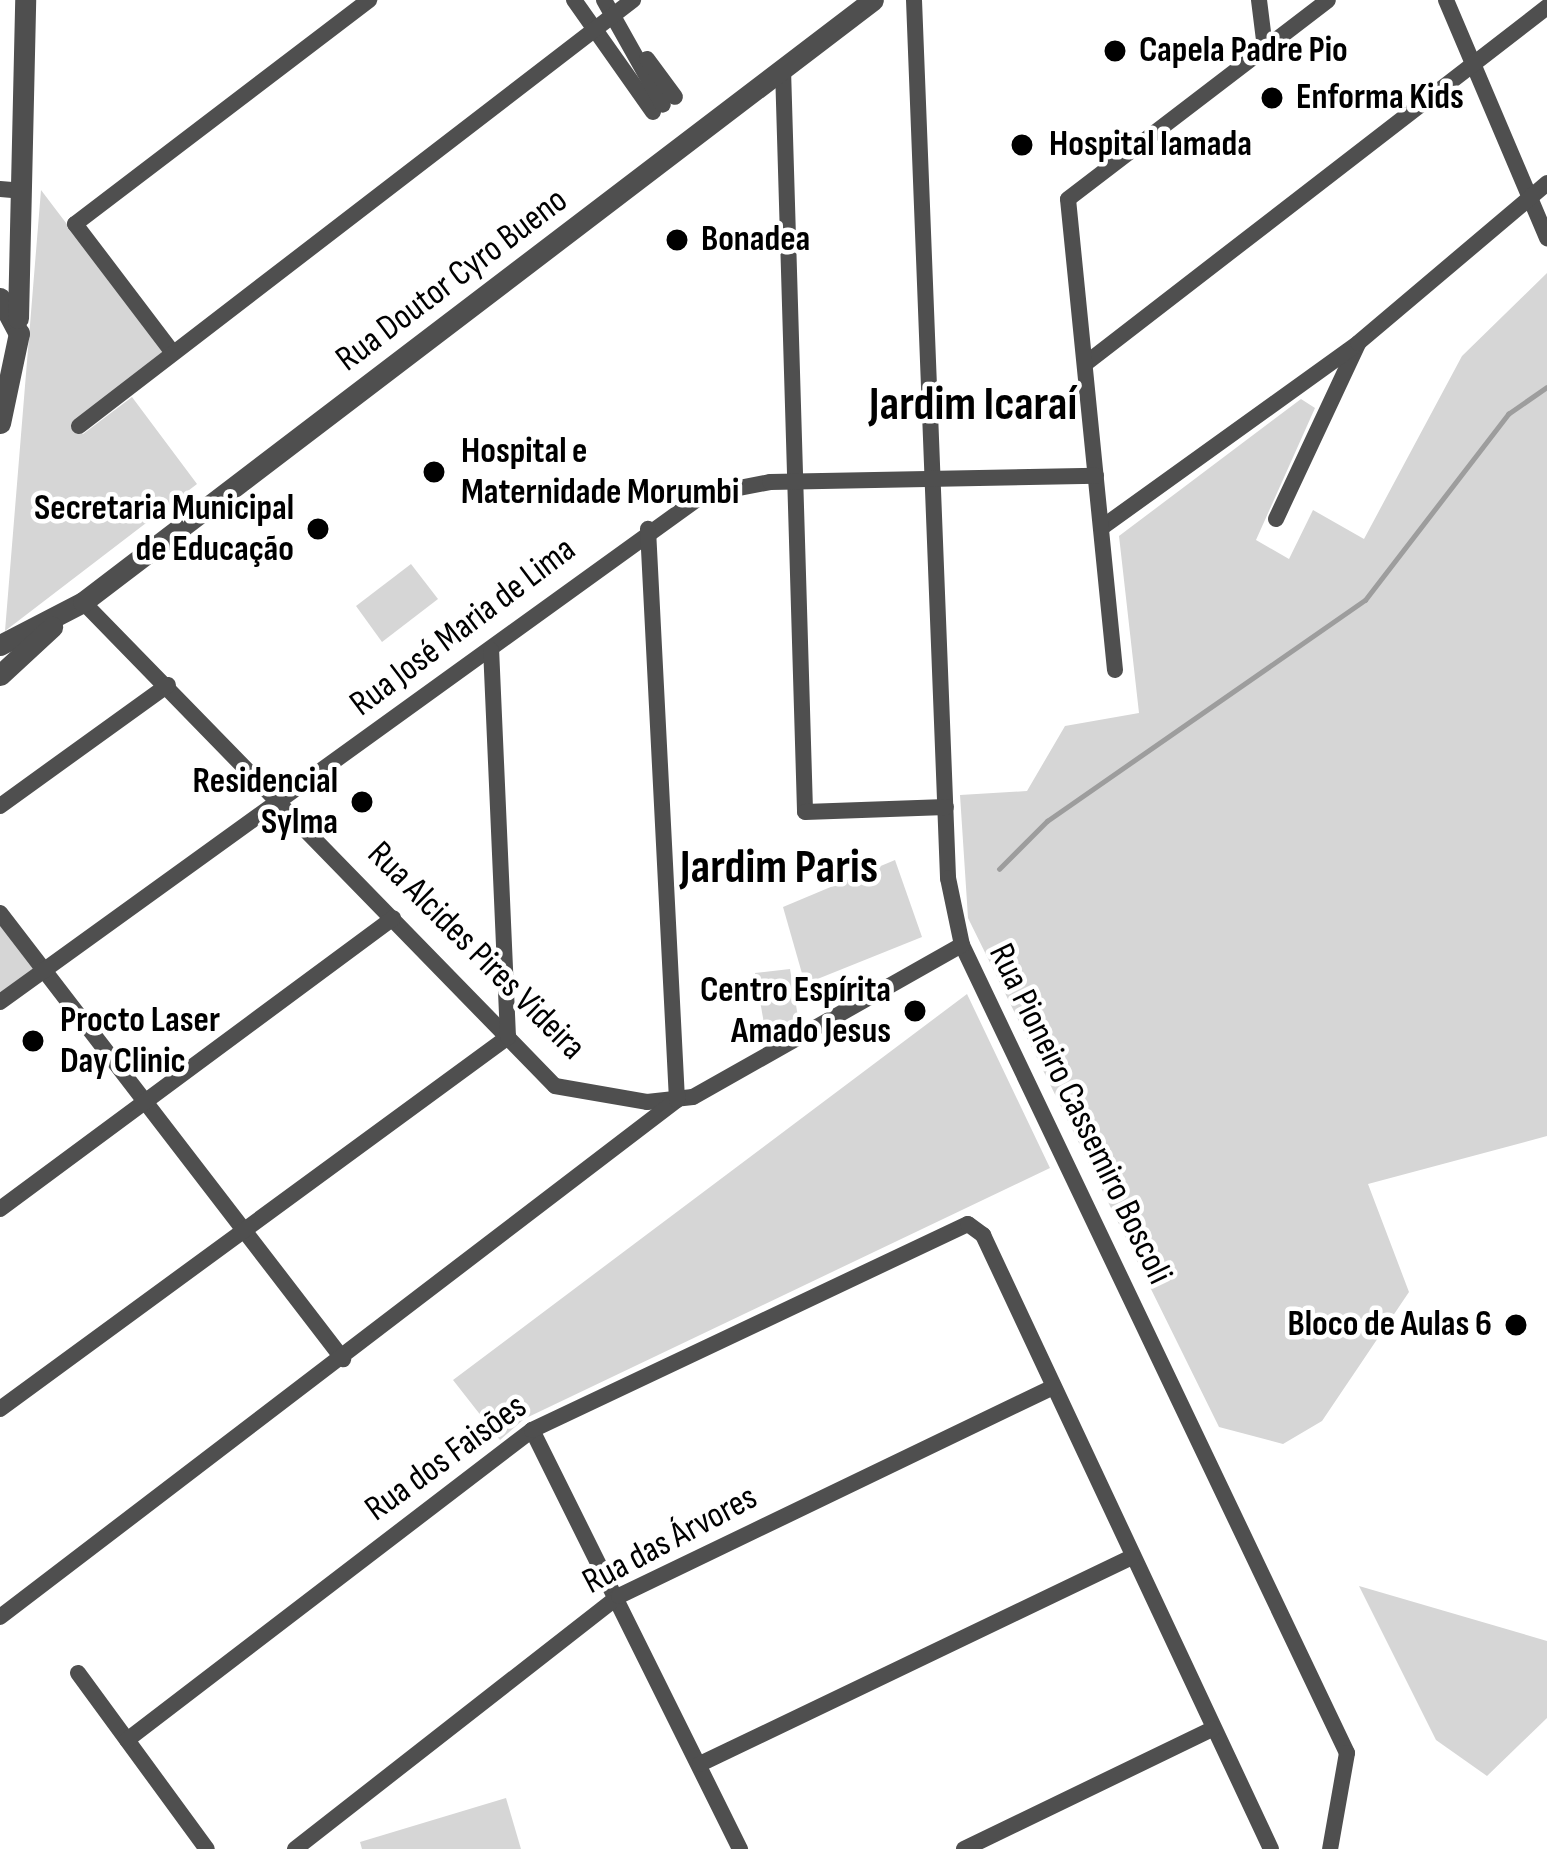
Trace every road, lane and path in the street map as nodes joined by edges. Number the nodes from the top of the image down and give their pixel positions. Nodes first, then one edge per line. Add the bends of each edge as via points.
1 (25, 0) edge
2 (368, 0) edge
3 (574, 0) edge
4 (633, 0) edge
5 (873, 0) edge
6 (914, 0) edge
7 (1259, 0) edge
8 (1328, 0) edge
9 (1446, 0) edge
10 (609, 7) edge
11 (1547, 7) edge
12 (595, 29) junction
13 (1265, 48) junction
14 (1472, 65) junction
15 (783, 69) junction
16 (1547, 183) edge
17 (10, 190) edge
18 (1527, 199) junction
19 (1547, 238) edge
20 (0, 298) edge
21 (18, 318) junction
22 (1358, 343) junction
23 (173, 353) junction
24 (7, 356) edge
25 (1085, 364) junction
26 (0, 423) edge
27 (79, 425) dead end
28 (1096, 476) junction
29 (795, 482) junction
30 (933, 483) junction
31 (1276, 520) dead end
32 (1101, 528) junction
33 (648, 529) junction
34 (76, 606) junction
35 (0, 645) edge
36 (491, 650) junction
37 (1115, 670) dead end
38 (0, 675) edge
39 (168, 685) junction
40 (281, 802) junction
41 (0, 806) edge
42 (946, 807) junction
43 (0, 913) edge
44 (393, 918) junction
45 (962, 945) junction
46 (46, 975) junction
47 (0, 1003) edge
48 (508, 1037) junction
49 (677, 1100) junction
50 (148, 1106) junction
51 (0, 1209) edge
52 (247, 1233) junction
53 (344, 1359) junction
54 (1053, 1387) junction
55 (0, 1409) edge
56 (532, 1430) junction
57 (1132, 1557) junction
58 (619, 1596) junction
59 (0, 1617) edge
60 (78, 1673) dead end
61 (1212, 1729) junction
62 (127, 1741) junction
63 (700, 1764) junction
64 (207, 1849) edge
65 (295, 1849) edge
66 (740, 1849) edge
67 (964, 1849) edge
68 (1271, 1849) edge
69 (1330, 1849) edge

1 - 17 street
2 - 23 street via 75,224
3 - 12 street
4 - 10 street
5 - 15 street, Rua Doutor Cyro Bueno
6 - 30 street, Rua Pioneiro Cassemiro Boscoli
7 - 13 street
8 - 13 street
9 - 14 street
10 - 12 street
10 - 12 street via 646,57 646,81 664,105
11 - 14 street
12 - 23 street
13 - 25 street via 1068,199
14 - 18 street
14 - 25 street
15 - 29 street
15 - 34 street, Rua Doutor Cyro Bueno
16 - 18 street
17 - 21 street
18 - 19 street
18 - 22 street
20 - 21 street
21 - 24 street
22 - 31 street
22 - 32 street
23 - 27 street
24 - 26 street
25 - 28 street
28 - 30 street, Rua José Maria de Lima
28 - 32 street
29 - 30 street, Rua José Maria de Lima
29 - 33 street, Rua José Maria de Lima via 730,484
29 - 42 street via 805,812
30 - 42 street, Rua Pioneiro Cassemiro Boscoli
32 - 37 street
33 - 36 street, Rua José Maria de Lima
33 - 49 street
34 - 35 street, Rua Doutor Cyro Bueno
34 - 38 street, Rua Doutor Cyro Bueno
34 - 39 street, Rua Alcides Pires Videira
36 - 40 street, Rua José Maria de Lima
36 - 48 street
39 - 40 street, Rua Alcides Pires Videira
39 - 41 street
40 - 44 street, Rua Alcides Pires Videira
40 - 46 street, Rua José Maria de Lima
42 - 45 street, Rua Pioneiro Cassemiro Boscoli
43 - 46 street
44 - 48 street, Rua Alcides Pires Videira
44 - 50 street
45 - 49 street via 808,1041
45 - 69 street, Rua Pioneiro Cassemiro Boscoli via 1347,1753
46 - 47 street, Rua José Maria de Lima
46 - 50 street
48 - 49 street, Rua Alcides Pires Videira via 555,1086
48 - 52 street
49 - 53 street
50 - 51 street
50 - 52 street
52 - 53 street
52 - 55 street
53 - 59 street
54 - 56 street, Rua dos Faisões via 968,1224
54 - 57 street
54 - 58 street, Rua das Árvores
56 - 58 street
56 - 62 street, Rua dos Faisões
57 - 61 street
57 - 63 street
58 - 63 street
58 - 65 street, Rua das Árvores
60 - 62 street
61 - 67 street
61 - 68 street
62 - 64 street
63 - 66 street

